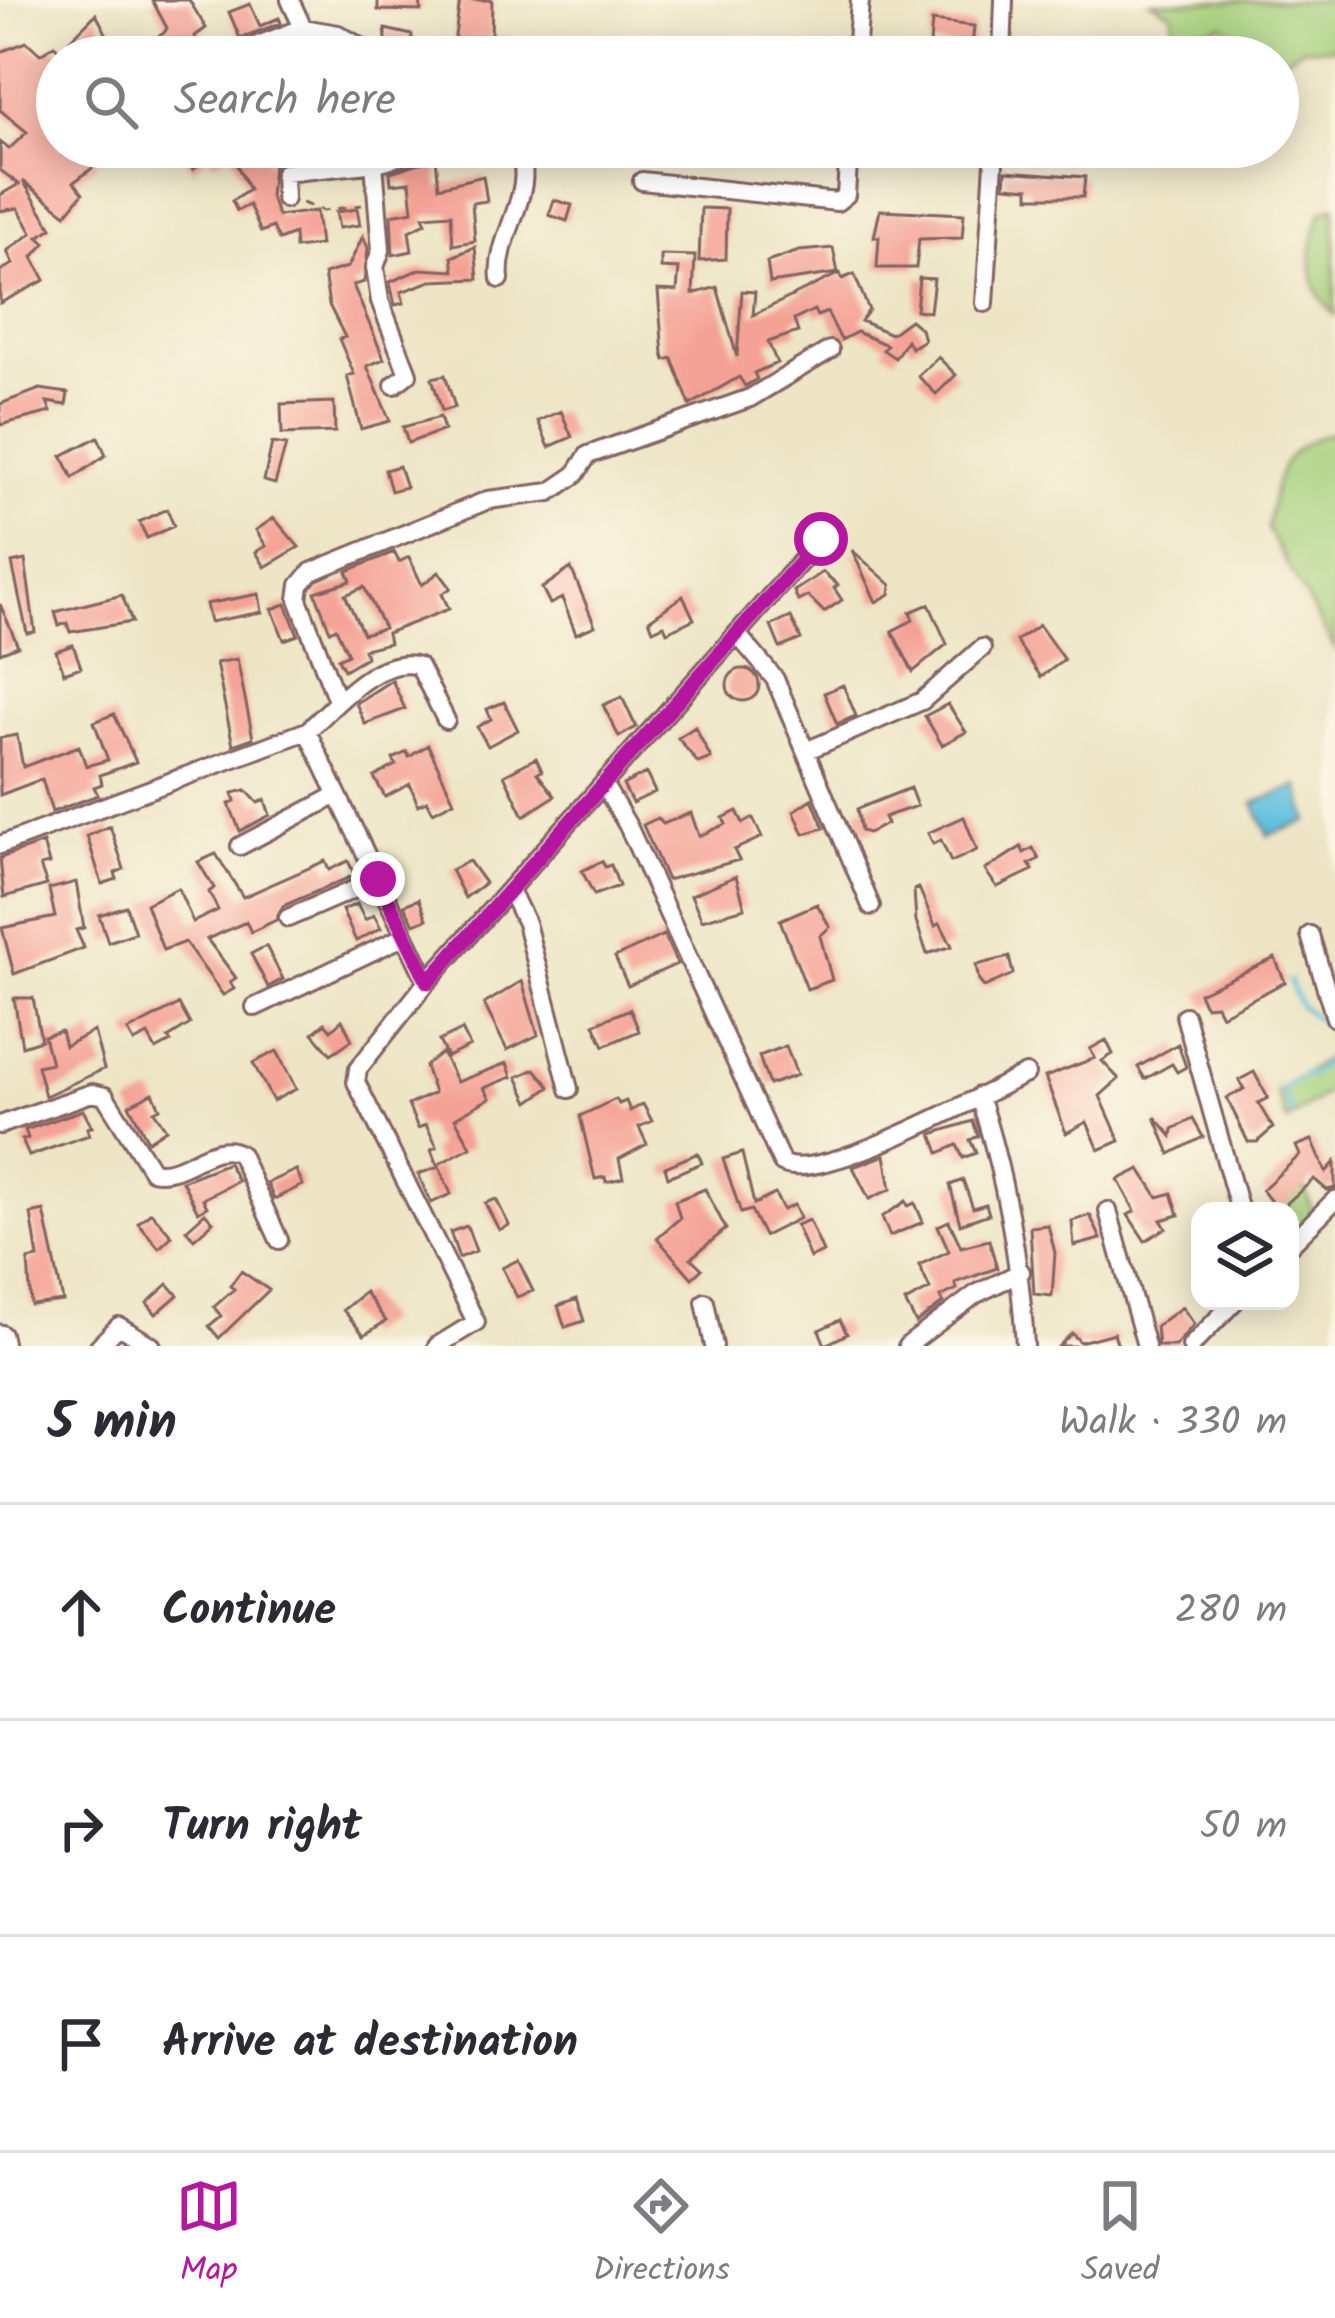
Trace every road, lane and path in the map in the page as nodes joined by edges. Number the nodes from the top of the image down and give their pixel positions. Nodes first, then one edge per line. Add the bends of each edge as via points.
1 (290, 0) edge
2 (860, 0) edge
3 (1004, 0) edge
4 (303, 28) junction
5 (286, 36) edge
6 (342, 36) edge
7 (857, 36) edge
8 (1003, 36) edge
9 (329, 168) edge
10 (374, 168) edge
11 (522, 168) edge
12 (848, 168) edge
13 (994, 168) edge
14 (642, 182) dead end
15 (285, 197) joint
16 (376, 202) junction
17 (500, 279) dead end
18 (985, 303) dead end
19 (830, 350) dead end
20 (394, 385) dead end
21 (821, 539) dead end
22 (736, 634) junction
23 (982, 648) dead end
24 (336, 698) junction
25 (446, 720) dead end
26 (307, 731) junction
27 (808, 750) junction
28 (605, 787) junction
29 (338, 795) junction
30 (0, 845) edge
31 (240, 846) dead end
32 (378, 879) junction
33 (512, 894) junction
34 (872, 906) dead end
35 (288, 918) dead end
36 (1310, 935) dead end
37 (405, 936) junction
38 (428, 982) junction
39 (255, 1007) dead end
40 (1185, 1016) dead end
41 (1335, 1018) edge
42 (1025, 1074) dead end
43 (569, 1089) dead end
44 (979, 1096) junction
45 (0, 1125) edge
46 (1335, 1200) edge
47 (1237, 1202) edge
48 (1108, 1211) dead end
49 (1299, 1236) edge
50 (279, 1240) dead end
51 (1021, 1272) junction
52 (705, 1302) dead end
53 (1226, 1310) edge
54 (0, 1336) edge
55 (2, 1346) edge
56 (99, 1346) edge
57 (152, 1346) edge
58 (437, 1346) edge
59 (714, 1346) edge
60 (907, 1346) edge
61 (1025, 1346) edge
62 (1146, 1346) edge
63 (1191, 1346) edge

1 - 4 street
2 - 7 street
3 - 8 street
4 - 5 street
4 - 6 street
9 - 15 street via 284,173
10 - 16 street
11 - 17 street via 497,255
12 - 14 street via 847,195 837,202
13 - 18 street
15 - 16 path via 323,211
16 - 20 street via 380,301 408,374
19 - 24 street via 750,398 588,454 550,492 488,500 311,572 298,599
21 - 22 street
22 - 27 street via 775,679
22 - 28 street
23 - 27 street via 922,701
24 - 25 street via 410,663
24 - 26 street
26 - 29 street
26 - 30 street
27 - 34 street
28 - 33 street
28 - 44 street via 782,1163 806,1168 854,1154
29 - 31 street
29 - 32 street
32 - 35 street
32 - 37 street
33 - 38 street
33 - 43 street
36 - 41 street
37 - 38 street
37 - 39 street
38 - 58 street via 364,1060 356,1082 476,1322
40 - 47 street
42 - 44 street
44 - 51 street via 1004,1174
45 - 50 street via 92,1093 105,1096 152,1171 173,1172 220,1150 240,1154
46 - 49 street
48 - 62 street
51 - 60 street via 976,1294
51 - 61 street
52 - 59 street
53 - 63 street
54 - 55 street
56 - 57 street via 118,1326

